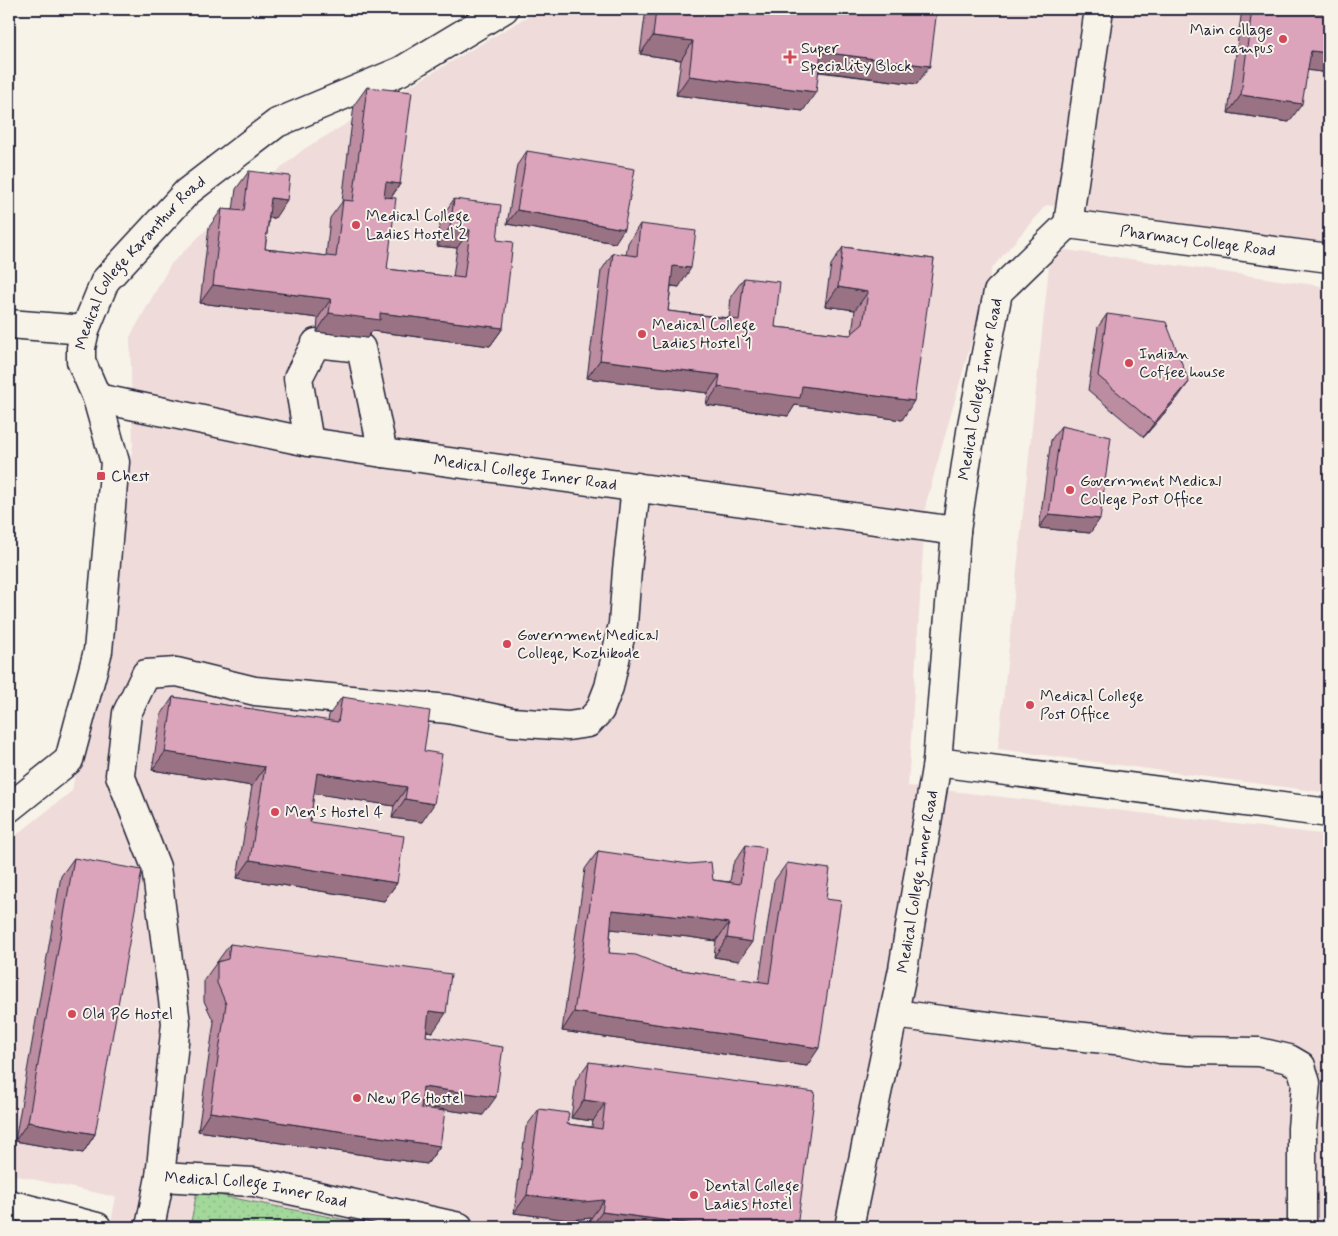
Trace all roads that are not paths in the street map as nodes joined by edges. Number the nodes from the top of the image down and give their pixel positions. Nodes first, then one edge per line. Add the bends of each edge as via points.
1 (504, 9) edge
2 (1099, 9) edge
3 (1068, 224) junction
4 (1329, 258) edge
5 (9, 324) edge
6 (86, 330) junction
7 (97, 398) junction
8 (309, 442) junction
9 (383, 453) junction
10 (636, 487) junction
11 (956, 531) junction
12 (937, 762) junction
13 (9, 808) edge
14 (1329, 813) edge
15 (894, 1014) junction
16 (160, 1177) junction
17 (9, 1204) edge
18 (97, 1227) edge
19 (150, 1227) edge
20 (459, 1227) edge
21 (848, 1227) edge
22 (1302, 1227) edge

1 - 6 street, Medical College Karanthur Road via 401,71 277,123 187,192 105,281
2 - 3 street
3 - 4 street, Pharmacy College Road
3 - 11 street, Medical College Inner Road via 998,292 972,425
5 - 6 street
6 - 7 street, Medical College Karanthur Road via 81,361
7 - 8 street, Medical College Inner Road
7 - 13 street, Medical College Karanthur Road via 115,462 98,651 69,760
8 - 9 street, Medical College Inner Road
8 - 9 street via 298,378 316,343 361,348
9 - 10 street, Medical College Inner Road
10 - 11 street, Medical College Inner Road
10 - 16 street via 623,624 609,687 600,710 588,723 568,726 512,722 448,709 255,691 177,672 146,674 127,714 120,775 156,867 176,1023
11 - 12 street, Medical College Inner Road
12 - 14 street
12 - 15 street, Medical College Inner Road
15 - 21 street, Medical College Inner Road
15 - 22 street via 1125,1041 1160,1049 1259,1052 1288,1059 1301,1066 1306,1083 1302,1128
16 - 19 street, Medical College Inner Road
16 - 20 street, Medical College Inner Road via 254,1182
17 - 18 street

